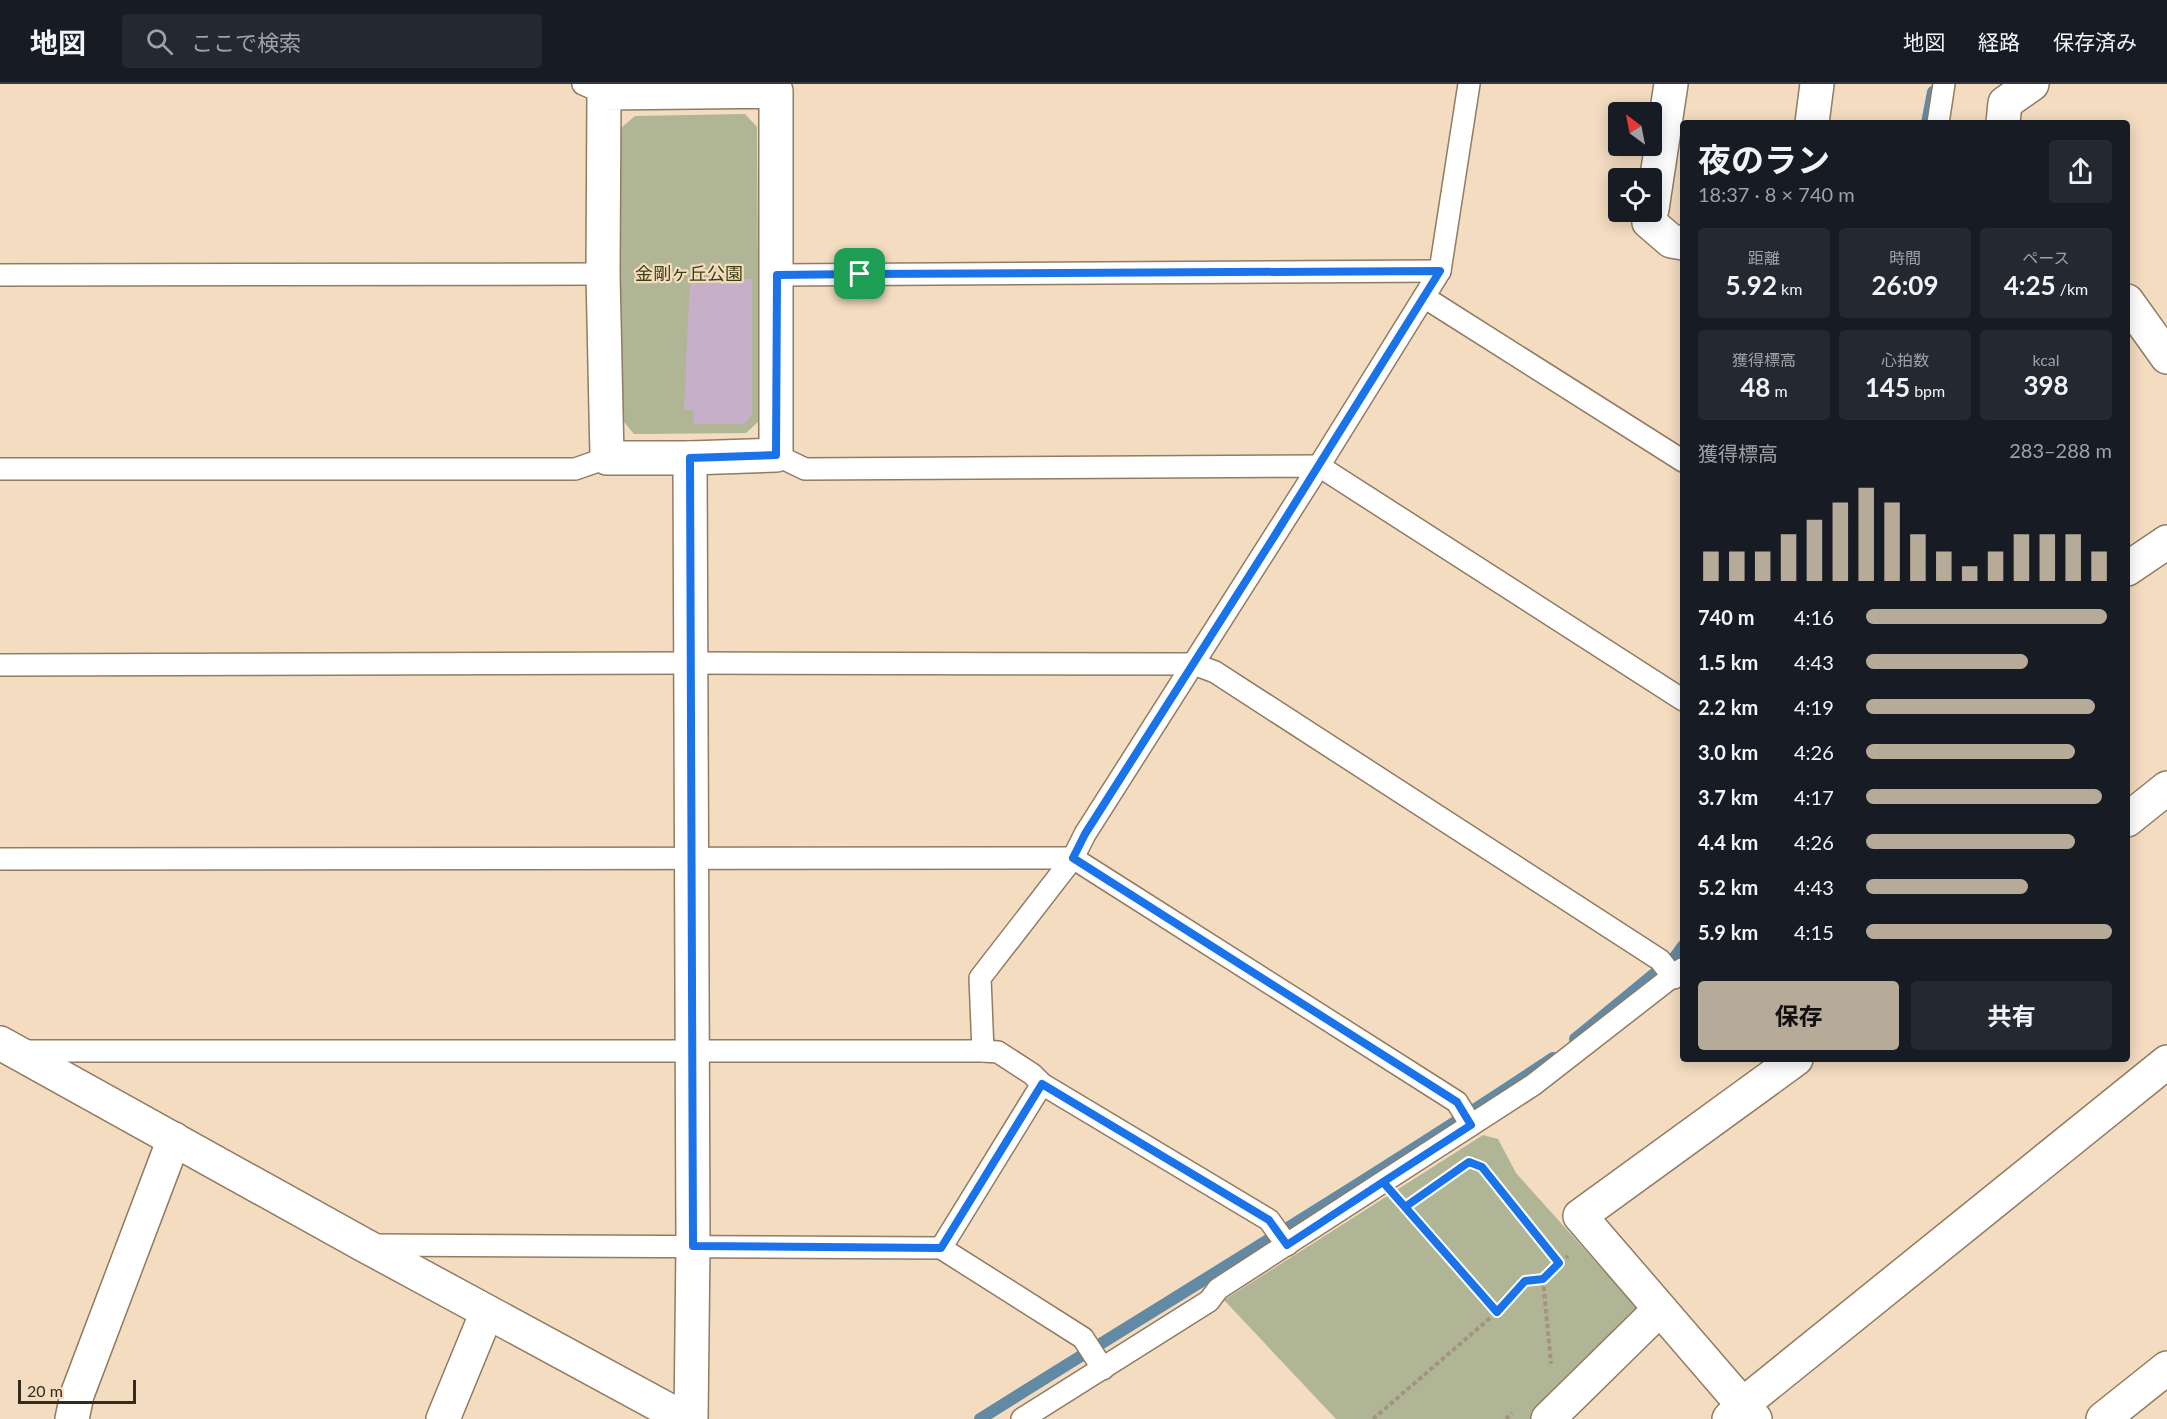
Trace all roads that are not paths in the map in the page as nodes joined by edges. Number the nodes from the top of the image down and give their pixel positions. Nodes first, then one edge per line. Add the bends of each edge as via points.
1 (1469, 84) edge
2 (1671, 84) edge
3 (1816, 84) edge
4 (1944, 84) edge
5 (2032, 84) edge
6 (784, 87) edge
7 (594, 88) edge
8 (688, 88) edge
9 (1812, 120) edge
10 (1938, 120) edge
11 (2002, 120) edge
12 (1658, 168) edge
13 (1649, 222) edge
14 (1680, 242) edge
15 (1440, 271) junction
16 (603, 274) junction
17 (0, 275) edge
18 (777, 275) junction
19 (1424, 297) junction
20 (2130, 305) edge
21 (2167, 357) edge
22 (776, 455) junction
23 (607, 458) junction
24 (690, 458) junction
25 (1680, 459) edge
26 (1319, 466) junction
27 (0, 469) edge
28 (2167, 542) edge
29 (2130, 567) edge
30 (691, 663) junction
31 (1194, 664) junction
32 (0, 665) edge
33 (1680, 698) edge
34 (2167, 788) edge
35 (2130, 818) edge
36 (691, 858) junction
37 (1073, 858) junction
38 (0, 859) edge
39 (1678, 973) edge
40 (7, 1047) edge
41 (691, 1051) junction
42 (983, 1051) junction
43 (1792, 1062) edge
44 (2167, 1062) edge
45 (1042, 1084) junction
46 (1471, 1125) junction
47 (174, 1139) junction
48 (364, 1245) junction
49 (1287, 1245) junction
50 (693, 1246) junction
51 (941, 1248) junction
52 (1660, 1309) junction
53 (487, 1312) junction
54 (2167, 1368) edge
55 (1103, 1369) junction
56 (1742, 1414) edge
57 (72, 1419) edge
58 (443, 1419) edge
59 (685, 1419) edge
60 (691, 1419) edge
61 (1022, 1419) edge
62 (1548, 1419) edge
63 (2103, 1419) edge

1 - 15 lane
2 - 12 street
3 - 9 street
4 - 10 lane
5 - 11 street via 2005,103
6 - 8 street
6 - 18 street
7 - 8 street
7 - 16 street
13 - 14 street via 1671,241
15 - 18 lane
15 - 19 lane
16 - 17 lane
16 - 23 street
18 - 22 street
19 - 25 lane
19 - 26 lane
20 - 21 street
22 - 24 street
22 - 26 lane via 805,469
23 - 24 street
23 - 27 lane via 575,469
24 - 30 street
26 - 31 lane
26 - 33 lane
28 - 29 street
30 - 31 lane
30 - 32 lane
30 - 36 street
31 - 37 lane
31 - 39 lane via 1215,672
34 - 35 street
36 - 37 lane
36 - 38 lane
36 - 41 street
37 - 42 lane via 980,978
37 - 46 lane via 1457,1102
39 - 46 lane via 1533,1085
40 - 41 lane
40 - 47 street
41 - 42 lane
41 - 50 street
42 - 45 lane via 998,1052
43 - 52 street via 1580,1216
44 - 56 street
45 - 49 lane via 1269,1220
45 - 51 lane
46 - 49 lane
47 - 48 street
47 - 57 street via 77,1395
48 - 50 lane
48 - 53 street
49 - 55 lane
50 - 51 lane
50 - 60 street
51 - 55 lane via 1083,1338
52 - 56 street
52 - 62 street
53 - 58 street
53 - 59 street
54 - 63 street
55 - 61 lane

